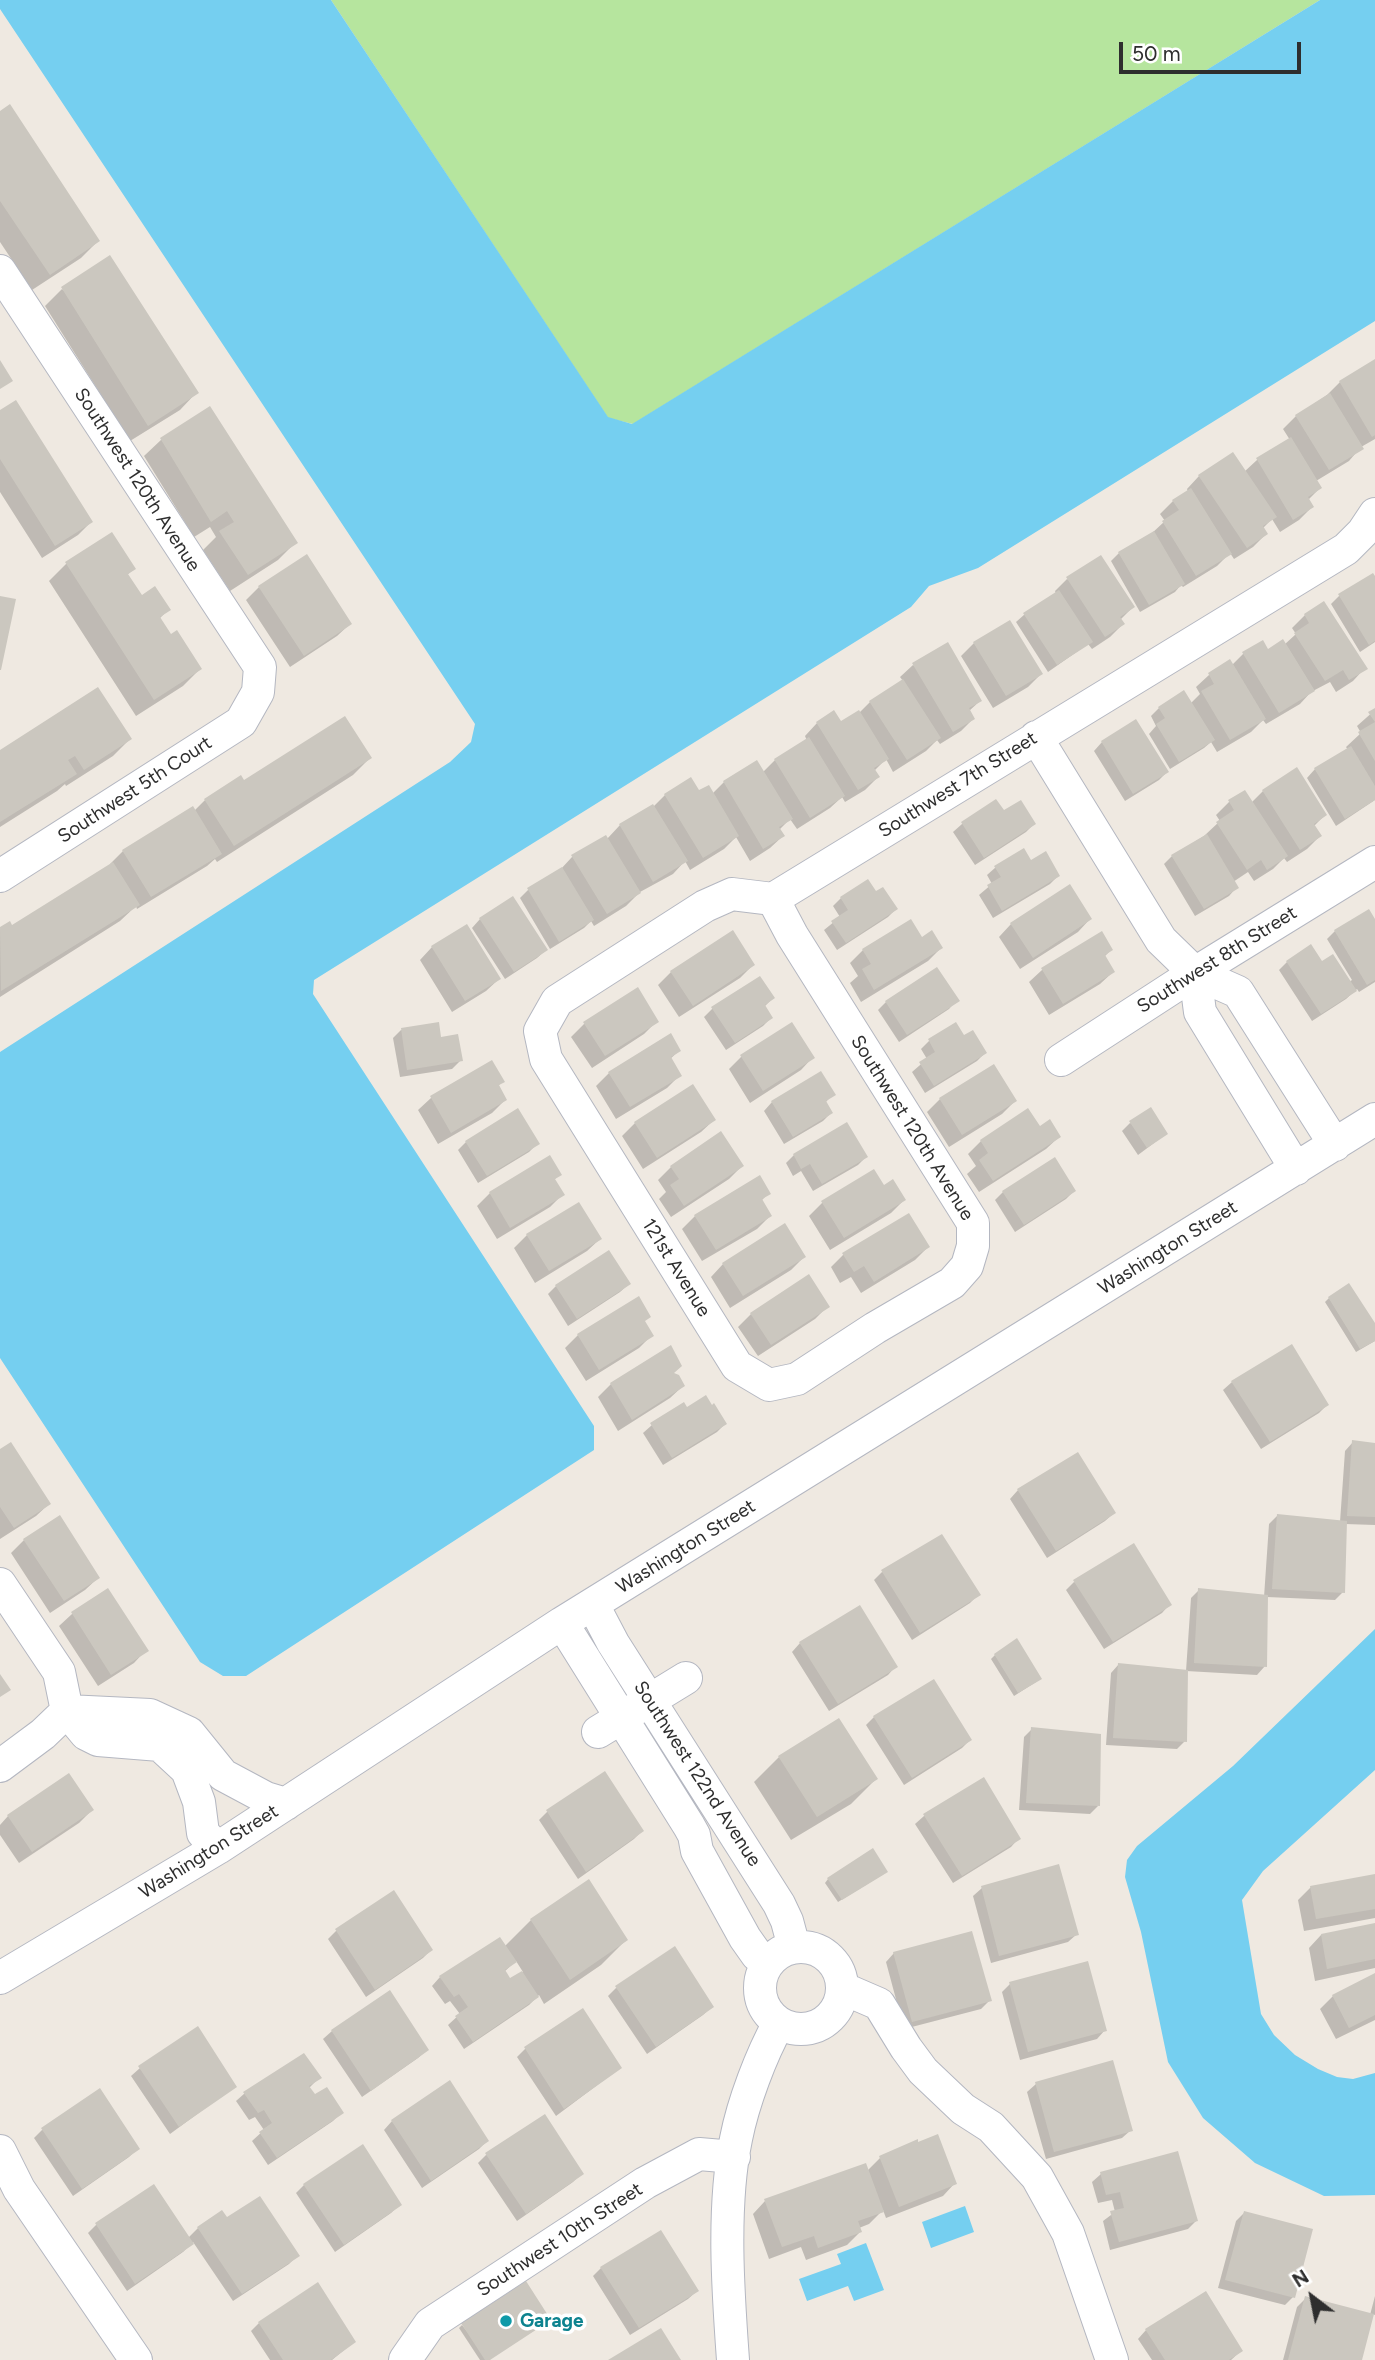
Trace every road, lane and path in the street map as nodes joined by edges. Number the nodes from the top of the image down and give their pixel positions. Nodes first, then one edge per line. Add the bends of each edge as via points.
1 (0, 271) edge
2 (1375, 514) edge
3 (258, 692) joint
4 (1036, 737) junction
5 (1375, 862) edge
6 (0, 876) edge
7 (773, 900) junction
8 (1195, 973) junction
9 (1061, 1060) dead end
10 (1375, 1119) edge
11 (1335, 1144) junction
12 (1296, 1169) junction
13 (875, 1328) joint
14 (0, 1584) edge
15 (593, 1605) junction
16 (562, 1623) junction
17 (686, 1678) dead end
18 (651, 1700) junction
19 (67, 1711) junction
20 (610, 1725) junction
21 (0, 1766) edge
22 (286, 1804) junction
23 (218, 1848) junction
24 (773, 1955) junction
25 (0, 1978) edge
26 (842, 1988) junction
27 (779, 2023) junction
28 (0, 2151) edge
29 (734, 2157) junction
30 (136, 2360) edge
31 (405, 2360) edge
32 (733, 2360) edge
33 (1112, 2360) edge

1 - 3 street, Southwest 120th Avenue via 260,667
2 - 4 street, Southwest 7th Street via 1346,549
3 - 6 street, Southwest 5th Court via 241,723
4 - 7 street, Southwest 7th Street
4 - 8 street via 1161,940
5 - 8 street, Southwest 8th Street
7 - 13 street, Southwest 120th Avenue via 973,1223 974,1246 967,1266 952,1283
7 - 13 street, 121st Avenue via 732,894 705,906 557,1001 540,1031 546,1059 737,1366 769,1385 797,1379
8 - 9 street, Southwest 8th Street
8 - 11 street via 1238,992
8 - 12 street via 1200,1012
10 - 11 street, Washington Street
11 - 12 street, Washington Street
12 - 15 street, Washington Street
14 - 19 street via 59,1672
15 - 16 street, Washington Street
15 - 18 street, Southwest 122nd Avenue
16 - 20 street, Southwest 122nd Avenue
16 - 22 street, Washington Street
17 - 18 street
18 - 20 street
18 - 24 street, Southwest 122nd Avenue via 779,1904 787,1921
19 - 21 street
19 - 22 street via 150,1715 189,1733 223,1775
19 - 23 street via 86,1734 98,1740 160,1745 187,1770 199,1802 203,1833
20 - 24 street, Southwest 122nd Avenue via 694,1835 696,1851 745,1938
22 - 23 street, Washington Street
23 - 25 street, Washington Street
24 - 26 street via 818,1950 835,1965
24 - 27 street via 760,1981 761,2000
26 - 27 street via 836,2010 818,2025 797,2029
26 - 33 street via 879,2004 923,2071 991,2127 1037,2177 1068,2233
27 - 29 street via 760,2065
28 - 30 street via 19,2189
29 - 31 street, Southwest 10th Street via 699,2154 645,2183 430,2324
29 - 32 street via 728,2207

